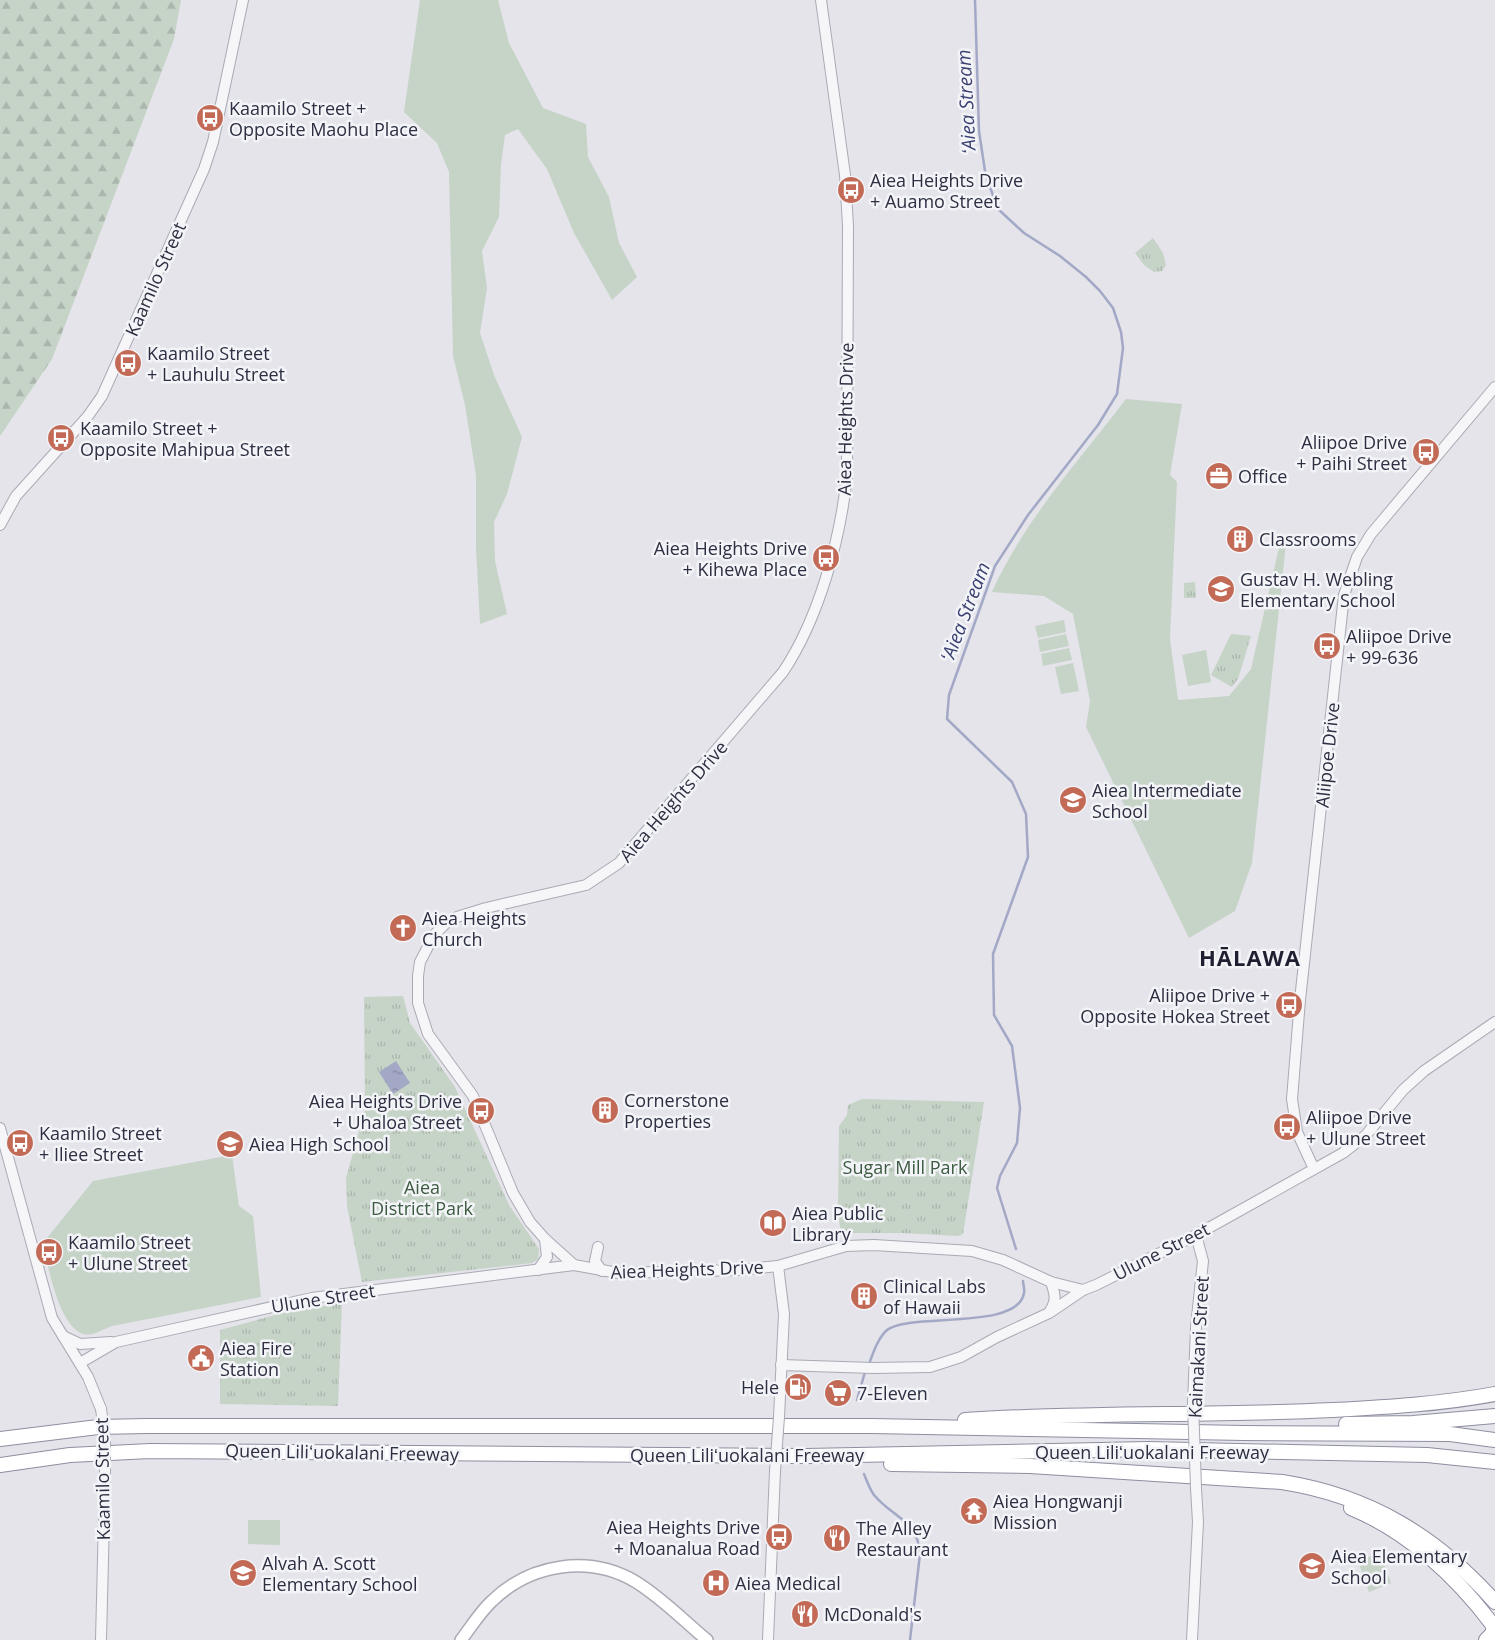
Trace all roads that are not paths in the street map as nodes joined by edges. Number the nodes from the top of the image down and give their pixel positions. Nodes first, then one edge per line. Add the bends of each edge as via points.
1 (243, 0) edge
2 (820, 0) edge
3 (1495, 387) edge
4 (0, 525) edge
5 (1495, 1022) edge
6 (0, 1128) edge
7 (1314, 1169) junction
8 (1196, 1235) junction
9 (545, 1239) junction
10 (598, 1247) dead end
11 (574, 1265) junction
12 (778, 1266) junction
13 (538, 1270) junction
14 (602, 1271) junction
15 (1051, 1282) junction
16 (1083, 1290) junction
17 (1049, 1313) junction
18 (60, 1334) junction
19 (116, 1342) junction
20 (80, 1363) junction
21 (781, 1364) junction
22 (1495, 1394) edge
23 (1495, 1416) edge
24 (872, 1426) junction
25 (1244, 1433) junction
26 (0, 1439) edge
27 (1495, 1440) edge
28 (807, 1456) junction
29 (1495, 1462) edge
30 (0, 1465) edge
31 (1189, 1476) junction
32 (1495, 1602) edge
33 (101, 1640) edge
34 (461, 1640) edge
35 (707, 1640) edge
36 (768, 1640) edge
37 (1192, 1640) edge
38 (1486, 1640) edge

1 - 4 street, Kaamilo Street via 210,151 113,374 88,416 16,496
2 - 9 street, Aiea Heights Drive via 845,175 848,226 847,476 838,532 809,626 799,648 782,672 620,863 586,885 457,917 434,935 420,962 418,1003 428,1034 473,1096 513,1193 530,1222
3 - 7 street, Aliipoe Drive via 1371,534 1357,557 1344,595 1292,1099 1297,1132
5 - 7 street, Ulune Street via 1424,1071 1403,1090 1366,1135
6 - 18 street, Kaamilo Street via 45,1296
7 - 8 street, Ulune Street
8 - 16 street, Ulune Street
8 - 37 street, Kaimakani Street, bridge via 1203,1261 1193,1404 1198,1522
9 - 11 street, Aiea Heights Drive
9 - 13 street via 547,1256
10 - 14 street via 595,1261
11 - 13 street, Ulune Street
11 - 14 street, Aiea Heights Drive
12 - 14 street, Aiea Heights Drive via 662,1272
12 - 15 street via 846,1246 955,1249 1003,1260
12 - 21 street, Aiea Heights Drive via 784,1314
13 - 19 street, Ulune Street via 335,1294
15 - 16 street
15 - 17 street via 1056,1296
16 - 17 street, Ulune Street
17 - 21 street, Ulune Street via 950,1361 930,1367
18 - 19 street via 80,1344
18 - 20 street, Kaamilo Street
19 - 20 street, Ulune Street
20 - 33 street, Kaamilo Street, bridge via 101,1409 105,1438
21 - 36 street, Aiea Heights Drive, bridge
22 - 24 highway via 1454,1402 1388,1407 1241,1414 1004,1418
23 - 25 highway
24 - 25 highway, Queen Liliʻuokalani Freeway
24 - 26 highway, Queen Liliʻuokalani Freeway via 146,1426 98,1427
25 - 27 highway, Queen Liliʻuokalani Freeway via 1450,1434
28 - 29 highway, Queen Liliʻuokalani Freeway via 1148,1449 1427,1455
28 - 30 highway, Queen Liliʻuokalani Freeway via 150,1451 70,1455
28 - 31 highway via 875,1464 1001,1464
31 - 32 highway via 1300,1485 1361,1502 1387,1514 1446,1553
31 - 38 highway via 1299,1492 1335,1501 1371,1518 1415,1546 1475,1604 1494,1628
34 - 35 main road via 491,1601 513,1583 538,1571 580,1566 608,1570 638,1583

